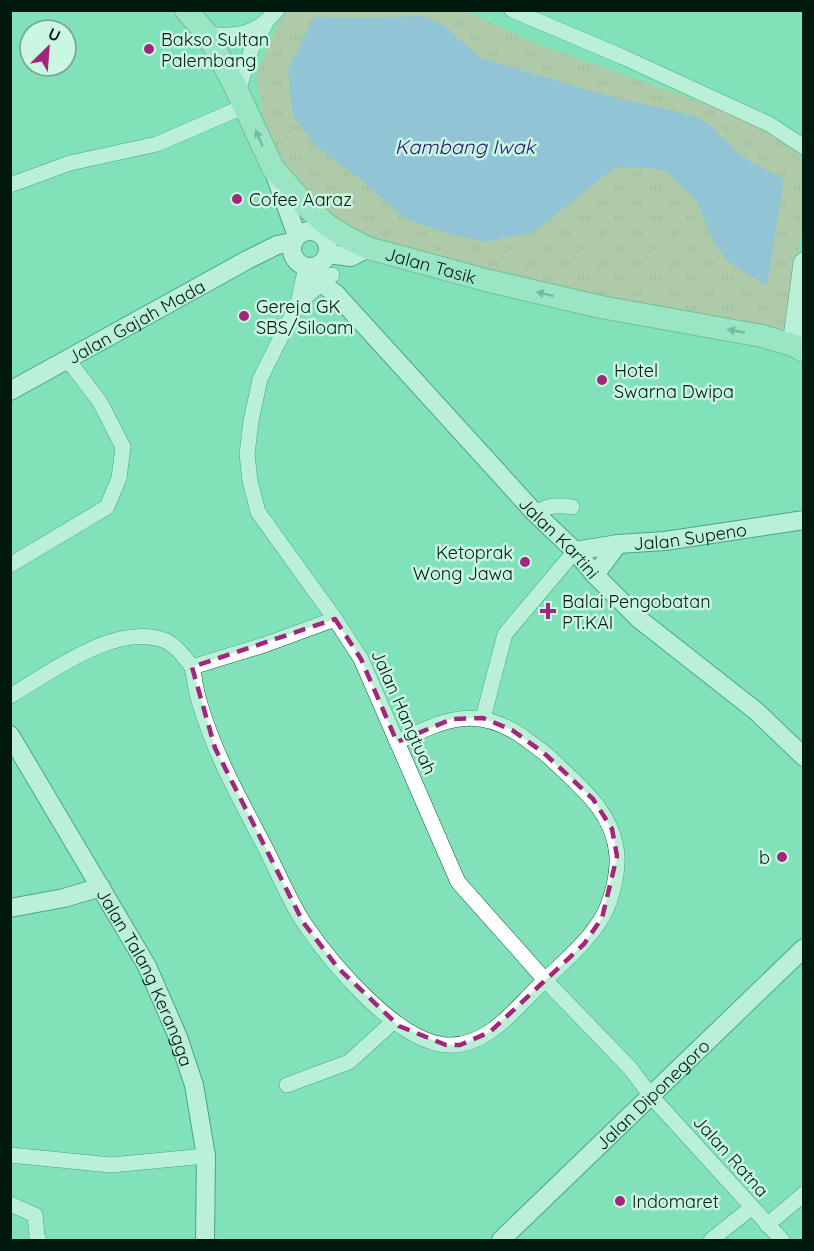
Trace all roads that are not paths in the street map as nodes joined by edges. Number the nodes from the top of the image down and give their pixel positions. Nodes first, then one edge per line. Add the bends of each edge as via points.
1 (186, 10) edge
2 (277, 10) edge
3 (512, 10) edge
4 (266, 23) junction
5 (207, 34) junction
6 (241, 99) junction
7 (804, 147) edge
8 (273, 168) junction
9 (10, 185) edge
10 (295, 239) junction
11 (368, 248) junction
12 (262, 253) junction
13 (804, 263) edge
14 (319, 270) junction
15 (298, 303) junction
16 (798, 348) edge
17 (68, 360) junction
18 (10, 392) edge
19 (572, 507) dead end
20 (535, 513) junction
21 (804, 519) edge
22 (618, 544) junction
23 (575, 551) junction
24 (10, 566) edge
25 (596, 575) junction
26 (336, 619) junction
27 (192, 666) junction
28 (10, 696) edge
29 (483, 718) junction
30 (10, 735) edge
31 (397, 741) junction
32 (804, 757) edge
33 (101, 887) junction
34 (10, 908) edge
35 (804, 948) edge
36 (545, 980) junction
37 (394, 1021) junction
38 (287, 1084) dead end
39 (651, 1096) junction
40 (206, 1156) junction
41 (11, 1160) edge
42 (804, 1194) edge
43 (10, 1204) edge
44 (751, 1208) junction
45 (767, 1224) junction
46 (39, 1240) edge
47 (205, 1240) edge
48 (501, 1240) edge
49 (711, 1240) edge
50 (781, 1240) edge

1 - 5 main road, Jalan Tasik
2 - 4 street
3 - 7 street via 769,124
4 - 5 street via 229,37
4 - 6 street via 252,48
5 - 6 main road, Jalan Tasik
8 -> 6 main road, Jalan Tasik
6 - 9 street via 157,144 70,163
8 - 10 street
8 - 11 main road, Jalan Tasik via 327,225
10 - 12 street, Jalan Gajah Mada
10 - 14 street via 292,255
10 - 14 street, Jalan Kartini via 308,230 319,233 327,242
11 - 14 street
16 -> 11 main road, Jalan Tasik via 762,336 601,307
12 - 14 street
12 - 17 street, Jalan Gajah Mada
13 - 16 main road
14 - 15 street
14 - 15 street
14 - 20 street, Jalan Kartini
15 - 26 street, Jalan Hangtuah via 260,379 251,421 250,481 258,512
17 - 18 street, Jalan Gajah Mada
17 - 24 street via 100,402 123,447 119,478 107,507
19 - 20 street via 558,505
20 - 23 street, Jalan Kartini
21 - 22 street, Jalan Supeno via 665,541
22 - 23 street, Jalan Supeno
22 - 25 street
23 - 25 street, Jalan Kartini
23 - 29 street via 505,634
25 - 32 street, Jalan Kartini via 639,619 756,711
26 - 27 street
26 - 31 street, Jalan Hangtuah via 361,659
27 - 28 street via 166,641 122,638 98,645
27 - 37 street via 215,748 303,922 338,968
29 - 31 street via 452,719
29 - 36 street via 512,730 544,753 593,799 612,829 617,856 615,879 602,918 584,944
30 - 33 street, Jalan Talang Kerangga
31 - 36 street, Jalan Hangtuah via 458,882
33 - 34 street
33 - 40 street, Jalan Talang Kerangga via 147,966 178,1037 194,1085
35 - 39 street, Jalan Diponegoro
36 - 37 street via 490,1032 460,1045 432,1042
36 - 39 street, Jalan Hangtuah via 630,1068
37 - 38 street via 349,1062
39 - 44 street, Jalan Ratna
39 - 48 street, Jalan Diponegoro
40 - 41 street via 111,1165
40 - 47 street, Jalan Talang Kerangga
42 - 45 street
43 - 46 street via 35,1215
44 - 45 street, Jalan Ratna
44 - 49 street
45 - 50 street, Jalan Ratna

